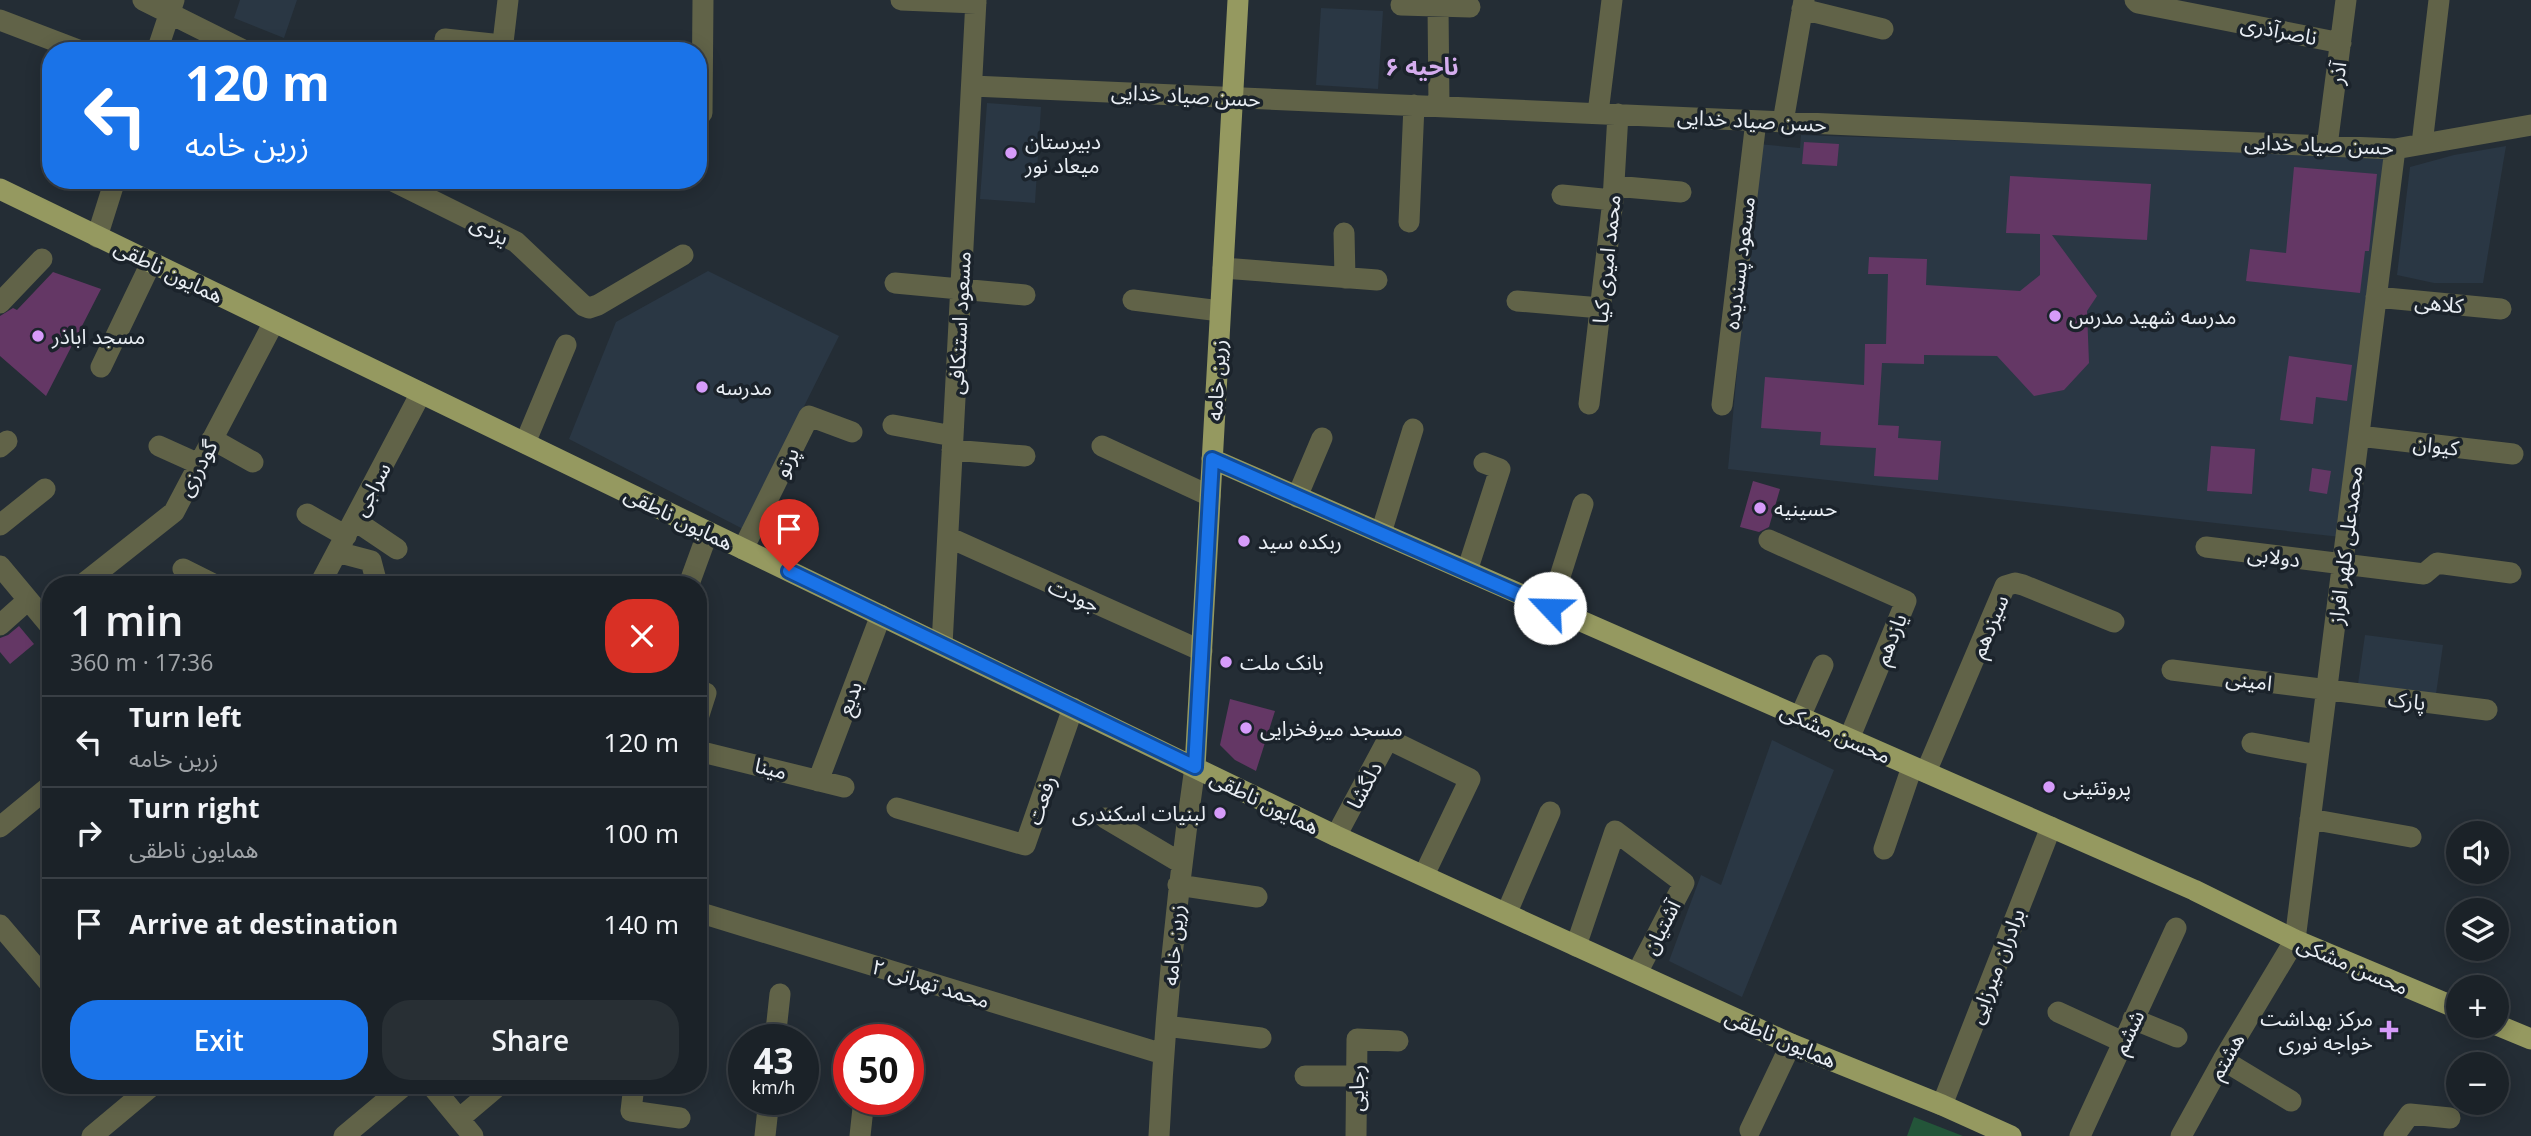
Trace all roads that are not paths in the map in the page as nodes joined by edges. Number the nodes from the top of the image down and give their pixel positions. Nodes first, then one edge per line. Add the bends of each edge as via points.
1 (144, 0) edge
2 (508, 0) edge
3 (703, 0) edge
4 (901, 0) edge
5 (1238, 0) edge
6 (1612, 0) edge
7 (2135, 0) edge
8 (2346, 0) edge
9 (2439, 0) edge
10 (976, 2) edge
11 (1803, 4) edge
12 (1401, 5) dead end
13 (1438, 5) junction
14 (172, 6) edge
15 (1470, 7) dead end
16 (0, 20) edge
17 (1883, 29) dead end
18 (445, 39) dead end
19 (57, 42) edge
20 (160, 42) edge
21 (230, 42) edge
22 (464, 42) edge
23 (503, 42) edge
24 (703, 42) edge
25 (2341, 43) junction
26 (972, 86) junction
27 (1232, 97) junction
28 (1414, 105) junction
29 (1439, 107) junction
30 (1608, 114) junction
31 (1756, 121) junction
32 (1783, 122) junction
33 (2531, 125) edge
34 (2422, 144) junction
35 (2327, 146) junction
36 (2395, 149) junction
37 (0, 189) edge
38 (112, 189) edge
39 (409, 189) edge
40 (1682, 192) dead end
41 (1614, 193) junction
42 (1562, 195) dead end
43 (1409, 222) dead end
44 (1344, 233) dead end
45 (97, 237) junction
46 (682, 255) dead end
47 (42, 259) dead end
48 (151, 263) junction
49 (1223, 268) junction
50 (1345, 278) junction
51 (1377, 280) dead end
52 (895, 283) dead end
53 (961, 288) junction
54 (1025, 295) dead end
55 (2376, 297) junction
56 (1133, 300) dead end
57 (1517, 301) dead end
58 (0, 303) edge
59 (1601, 308) junction
60 (2501, 309) dead end
61 (1220, 311) junction
62 (274, 322) junction
63 (566, 345) dead end
64 (101, 367) dead end
65 (421, 393) junction
66 (1589, 404) dead end
67 (1722, 405) dead end
68 (893, 425) dead end
69 (1413, 429) dead end
70 (852, 432) dead end
71 (2359, 436) junction
72 (1322, 438) dead end
73 (212, 439) junction
74 (525, 443) junction
75 (953, 443) junction
76 (159, 446) dead end
77 (1102, 446) dead end
78 (2513, 454) dead end
79 (1025, 456) dead end
80 (1212, 459) junction
81 (253, 462) dead end
82 (1484, 463) dead end
83 (200, 464) junction
84 (45, 489) dead end
85 (1210, 496) junction
86 (1297, 497) junction
87 (1583, 504) dead end
88 (307, 514) dead end
89 (0, 525) edge
90 (708, 532) junction
91 (1381, 533) junction
92 (346, 536) junction
93 (948, 537) junction
94 (1769, 540) dead end
95 (2206, 547) dead end
96 (743, 549) junction
97 (397, 550) dead end
98 (2343, 565) junction
99 (0, 566) edge
100 (183, 569) dead end
101 (1467, 571) junction
102 (2511, 573) dead end
103 (93, 576) edge
104 (197, 576) edge
105 (324, 576) edge
106 (375, 576) edge
107 (692, 576) edge
108 (28, 600) junction
109 (1550, 608) junction
110 (42, 613) edge
111 (881, 615) junction
112 (2114, 622) dead end
113 (0, 625) edge
114 (943, 645) junction
115 (1202, 651) junction
116 (1823, 665) dead end
117 (2172, 670) dead end
118 (2327, 690) junction
119 (1073, 708) junction
120 (2487, 710) dead end
121 (1800, 717) junction
122 (1849, 739) junction
123 (2252, 743) dead end
124 (707, 753) edge
125 (2318, 755) junction
126 (1195, 767) junction
127 (1919, 769) junction
128 (818, 780) junction
129 (844, 788) dead end
130 (42, 792) edge
131 (897, 808) dead end
132 (1550, 812) dead end
133 (1105, 818) dead end
134 (2310, 819) junction
135 (0, 827) edge
136 (2051, 827) junction
137 (1336, 836) junction
138 (2411, 837) dead end
139 (1884, 849) dead end
140 (1181, 863) junction
141 (1424, 876) junction
142 (1178, 885) junction
143 (1257, 897) dead end
144 (1507, 912) junction
145 (707, 915) edge
146 (0, 925) edge
147 (2176, 928) dead end
148 (2295, 940) junction
149 (1576, 946) junction
150 (1637, 973) junction
151 (42, 974) edge
152 (780, 994) dead end
153 (2446, 1004) edge
154 (2058, 1012) dead end
155 (2133, 1020) junction
156 (777, 1024) edge
157 (1166, 1026) junction
158 (2509, 1030) edge
159 (2177, 1037) dead end
160 (1261, 1038) dead end
161 (2531, 1039) edge
162 (1398, 1041) dead end
163 (2123, 1042) junction
164 (1791, 1044) junction
165 (1163, 1054) junction
166 (2223, 1060) junction
167 (1305, 1076) dead end
168 (1357, 1076) junction
169 (138, 1094) edge
170 (394, 1094) edge
171 (438, 1094) edge
172 (489, 1094) edge
173 (633, 1094) edge
174 (2291, 1101) dead end
175 (1942, 1105) junction
176 (767, 1115) edge
177 (862, 1115) edge
178 (680, 1118) dead end
179 (2450, 1118) dead end
180 (459, 1119) junction
181 (1750, 1130) dead end
182 (92, 1136) edge
183 (344, 1136) edge
184 (473, 1136) edge
185 (765, 1136) edge
186 (860, 1136) edge
187 (1160, 1136) edge
188 (1356, 1136) edge
189 (2011, 1136) edge
190 (2080, 1136) edge
191 (2181, 1136) edge
192 (2394, 1136) edge

1 - 14 street
2 - 23 street
3 - 24 street
4 - 10 street
5 - 27 main road, زرین خامه
6 - 30 street, محمد امیری کیا
7 - 25 street, ناصرآذری
8 - 25 street, آذر
9 - 34 street
10 - 26 street, مسعود استنکافی
11 - 17 street
11 - 32 street
12 - 13 street
13 - 15 street
13 - 29 street
14 - 20 street
14 - 21 street
16 - 19 street
18 - 22 street
25 - 35 street, آذر
26 - 27 street, حسن صیاد خدایی
26 - 53 street, مسعود استنکافی
27 - 28 street, حسن صیاد خدایی
27 - 49 main road, زرین خامه
28 - 29 street, حسن صیاد خدایی
28 - 43 street
29 - 30 street, حسن صیاد خدایی
30 - 31 street, حسن صیاد خدایی
30 - 41 street, محمد امیری کیا
31 - 32 street, حسن صیاد خدایی
31 - 67 street, مسعود پسندیده
32 - 35 street, حسن صیاد خدایی
33 - 34 street, حسن صیاد خدایی
34 - 36 street, حسن صیاد خدایی
35 - 36 street, حسن صیاد خدایی
36 - 55 street, محمدعلی کلهر افراز
37 - 45 main road, همایون ناطقی
38 - 45 street
39 - 46 street, یزدی via 516,242 583,306 594,307
40 - 41 street
41 - 42 street
41 - 59 street, محمد امیری کیا
44 - 50 street
45 - 48 main road, همایون ناطقی
47 - 58 street
48 - 62 main road, همایون ناطقی
48 - 64 street
49 - 50 street
49 - 61 main road, زرین خامه
50 - 51 street
52 - 53 street
53 - 54 street
53 - 75 street, مسعود استنکافی
55 - 60 street, کلاهی
55 - 71 street, محمدعلی کلهر افراز
56 - 61 street
57 - 59 street
59 - 66 street, محمد امیری کیا
61 - 80 main road, زرین خامه
62 - 65 main road, همایون ناطقی
62 - 73 street, گودرزی
63 - 74 street
65 - 74 main road, همایون ناطقی
65 - 92 street, سراجی
68 - 75 street
69 - 91 street
70 - 96 street, پرتو via 809,416
71 - 78 street, کیوان
71 - 98 street, محمدعلی کلهر افراز
72 - 86 street
73 - 81 street
73 - 83 street, گودرزی
74 - 90 main road, همایون ناطقی
75 - 79 street
75 - 93 street, مسعود استنکافی
76 - 83 street
77 - 85 street
80 - 85 main road, زرین خامه
80 - 86 main road, محسن مشکی
82 - 101 street via 1500,468
83 - 103 street, گودرزی via 174,512
84 - 89 street
85 - 115 main road, زرین خامه
86 - 91 main road, محسن مشکی
87 - 109 street
88 - 92 street
90 - 96 main road, همایون ناطقی
90 - 107 street
91 - 101 main road, محسن مشکی
92 - 97 street
92 - 105 street, سراجی
92 - 106 street via 371,561
93 - 114 street, مسعود استنکافی
93 - 115 street, جودت
94 - 122 street, یازدهم via 1906,601
95 - 98 street, دولابی
96 - 111 main road, همایون ناطقی
98 - 102 street, دولابی via 2424,574 2437,563
98 - 118 street, محمدعلی کلهر افراز
99 - 108 street
100 - 104 street
101 - 109 main road, محسن مشکی
108 - 110 street
108 - 113 street
109 - 121 main road, محسن مشکی
111 - 114 main road, همایون ناطقی
111 - 128 street, بدیع
112 - 127 street, سیزدهم via 2023,585 2005,586
114 - 119 main road, همایون ناطقی
115 - 126 main road, زرین خامه
116 - 121 street
117 - 118 street, امینی
118 - 120 street, پارک
118 - 125 street, محمدعلی کلهر افراز
119 - 126 main road, همایون ناطقی
119 - 131 street, رفعت via 1025,845
121 - 122 main road, محسن مشکی
122 - 127 main road, محسن مشکی
123 - 125 street
124 - 128 street, مینا
125 - 134 street, محمدعلی کلهر افراز
126 - 137 main road, همایون ناطقی
126 - 140 street, زرین خامه
127 - 136 main road, محسن مشکی
127 - 139 street
128 - 129 street, مینا
130 - 135 street
132 - 144 street
133 - 140 street
134 - 138 street
134 - 148 street, محمدعلی کلهر افراز
136 - 148 main road, محسن مشکی
136 - 175 street, برادران میرزایی
137 - 141 main road, همایون ناطقی
137 - 141 street, دلگشا via 1388,740 1470,779
140 - 142 street, زرین خامه
141 - 144 main road, همایون ناطقی
142 - 143 street
142 - 157 street, زرین خامه
144 - 149 main road, همایون ناطقی
145 - 165 street, محمد تهرانی ۲
146 - 151 street
147 - 155 street, ششم
148 - 153 main road, محسن مشکی
148 - 166 street, هشتم
149 - 150 main road, همایون ناطقی
149 - 150 street, آشتیان via 1615,831 1684,883
150 - 164 main road, همایون ناطقی
152 - 156 street
154 - 163 street
155 - 159 street
155 - 163 street, ششم
157 - 160 street
157 - 165 street, زرین خامه
158 - 161 main road
162 - 168 street, رجایی via 1357,1039
163 - 190 street, ششم
164 - 175 main road, همایون ناطقی
164 - 181 street
165 - 187 street, زرین خامه
166 - 174 street
166 - 191 street, هشتم
167 - 168 street
168 - 188 street, رجایی
169 - 182 street
170 - 183 street
171 - 180 street
172 - 180 street
173 - 178 street via 631,1111
175 - 189 main road, همایون ناطقی
176 - 185 street
177 - 186 street
179 - 192 street via 2410,1114
180 - 184 street

